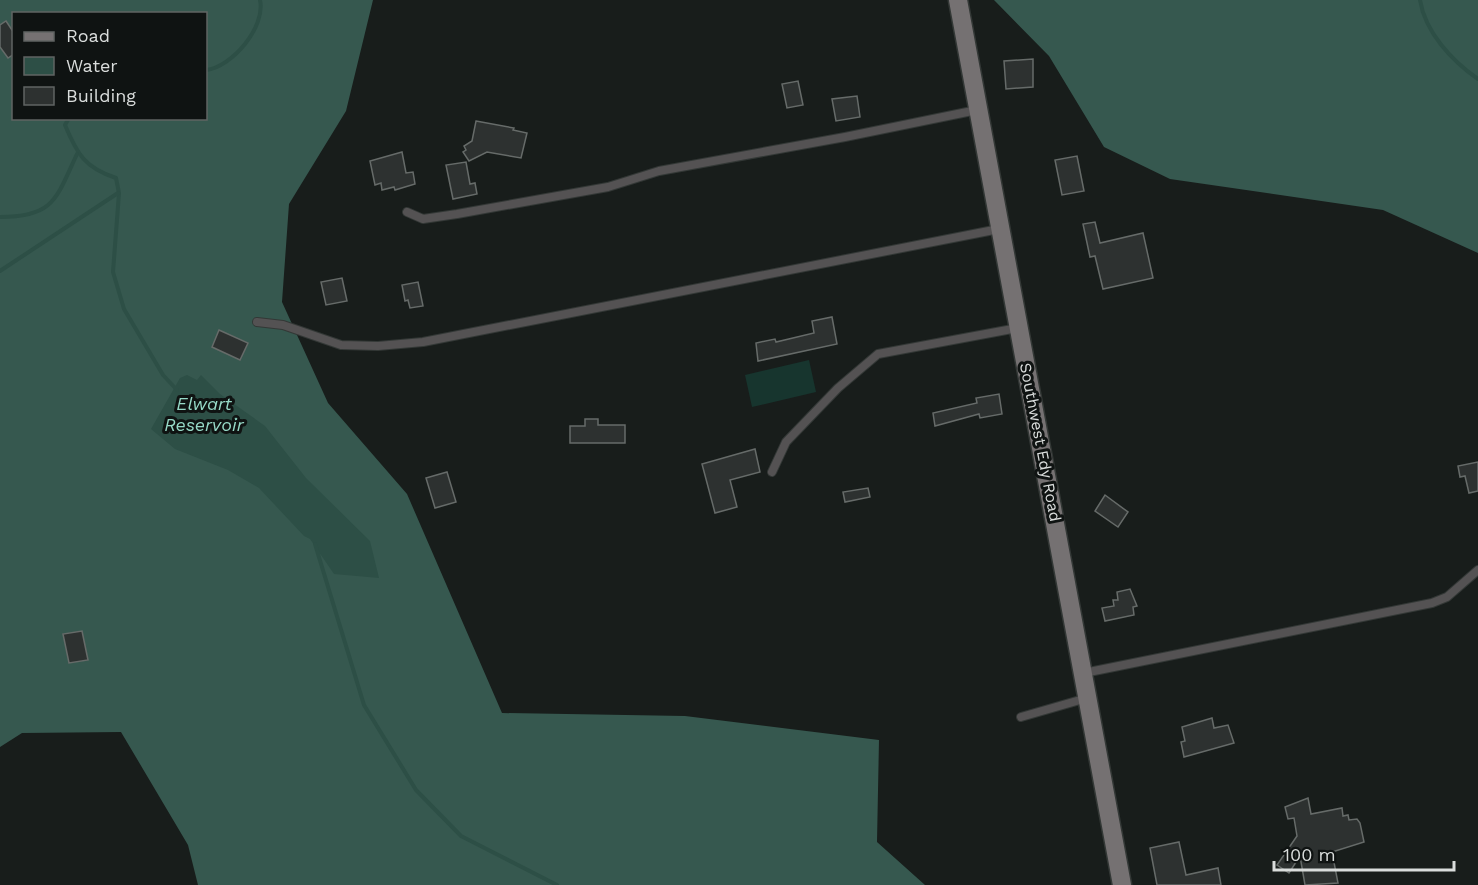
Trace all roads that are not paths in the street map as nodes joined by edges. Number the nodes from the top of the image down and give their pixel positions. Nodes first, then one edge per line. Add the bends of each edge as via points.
1 (958, 0) edge
2 (979, 109) junction
3 (407, 212) dead end
4 (1001, 229) junction
5 (257, 322) dead end
6 (1019, 328) junction
7 (772, 472) dead end
8 (1478, 570) edge
9 (1084, 673) junction
10 (1089, 697) junction
11 (1021, 717) dead end
12 (1122, 885) edge

1 - 2 street, Southwest Edy Road
2 - 3 lane via 492,208 423,219
2 - 4 street, Southwest Edy Road
4 - 5 lane via 423,342 341,345 283,325
4 - 6 street, Southwest Edy Road
6 - 7 lane via 878,354 838,388 786,442
6 - 9 street, Southwest Edy Road
8 - 9 lane via 1447,597 1432,603
9 - 10 street, Southwest Edy Road
10 - 11 lane
10 - 12 street, Southwest Edy Road

